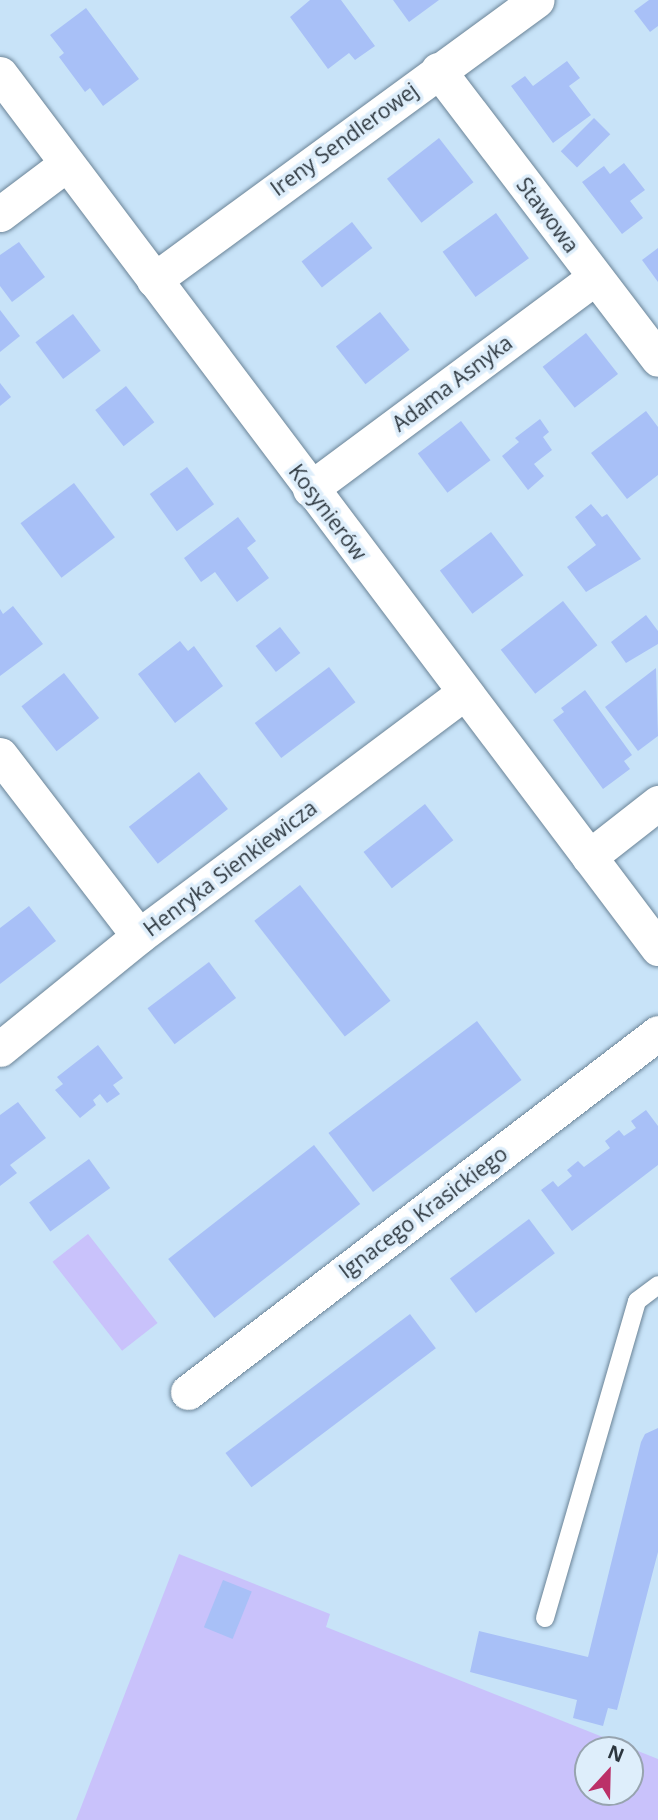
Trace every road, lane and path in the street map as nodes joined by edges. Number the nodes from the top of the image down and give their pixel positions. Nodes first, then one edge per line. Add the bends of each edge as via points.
1 (536, 0) edge
2 (438, 70) junction
3 (0, 74) edge
4 (65, 165) junction
5 (0, 214) edge
6 (595, 277) junction
7 (155, 280) junction
8 (658, 359) edge
9 (310, 489) junction
10 (464, 693) junction
11 (0, 755) edge
12 (658, 803) edge
13 (589, 858) junction
14 (654, 934) edge
15 (139, 936) junction
16 (658, 1033) edge
17 (0, 1049) edge
18 (658, 1284) edge
19 (188, 1392) dead end
20 (545, 1618) dead end

1 - 2 street, Ireny Sendlerowej
2 - 6 street, Stawowa
2 - 7 street, Ireny Sendlerowej
3 - 4 street, Kosynierów
4 - 5 street
4 - 7 street, Kosynierów
6 - 8 street, Stawowa
6 - 9 street, Adama Asnyka
7 - 9 street, Kosynierów
9 - 10 street, Kosynierów
10 - 13 street, Kosynierów
10 - 15 street, Henryka Sienkiewicza
11 - 15 street
12 - 13 street
13 - 14 street, Kosynierów
15 - 17 street, Henryka Sienkiewicza
16 - 19 street, Ignacego Krasickiego
18 - 20 lane via 637,1301

